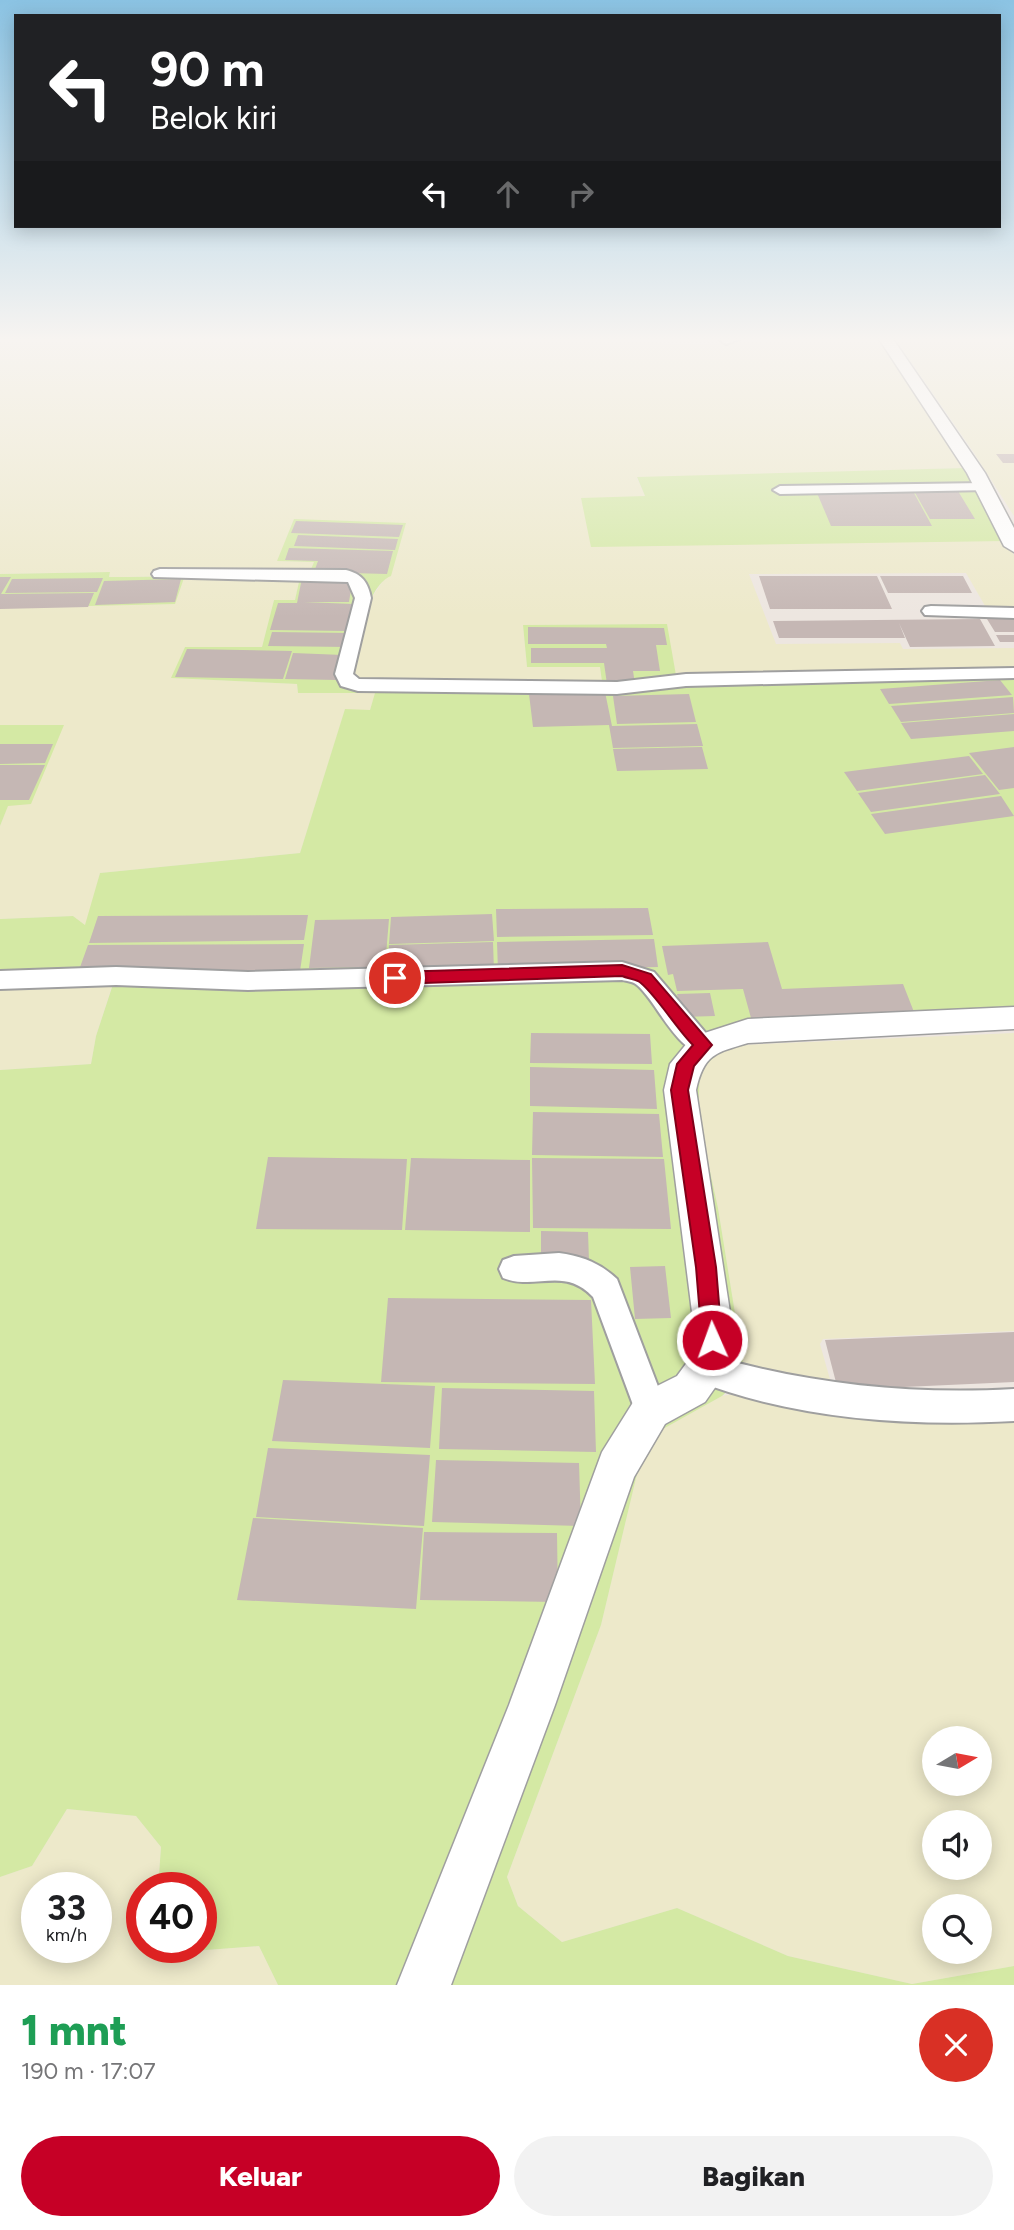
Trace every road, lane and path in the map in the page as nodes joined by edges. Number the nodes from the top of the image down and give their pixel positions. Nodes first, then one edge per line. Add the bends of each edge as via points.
1 (947, 432) edge
2 (984, 487) junction
3 (780, 490) dead end
4 (1014, 546) edge
5 (160, 574) dead end
6 (931, 611) dead end
7 (1014, 612) edge
8 (1014, 673) edge
9 (0, 980) edge
10 (1014, 1018) edge
11 (703, 1045) junction
12 (514, 1269) dead end
13 (705, 1368) junction
14 (1014, 1405) edge
15 (651, 1410) junction
16 (428, 1976) edge

1 - 2 street
2 - 3 street
2 - 4 street
5 - 8 street via 356,578 363,598 344,674 348,682 358,685 617,688 686,680
6 - 7 street
9 - 11 street via 116,976 261,981 622,971 645,978
10 - 11 street via 748,1031
11 - 13 street via 686,1064 680,1090 712,1312
12 - 15 street via 578,1269 606,1289
13 - 14 street via 757,1385 887,1405 938,1409
13 - 15 street via 691,1389
15 - 16 street via 617,1467

